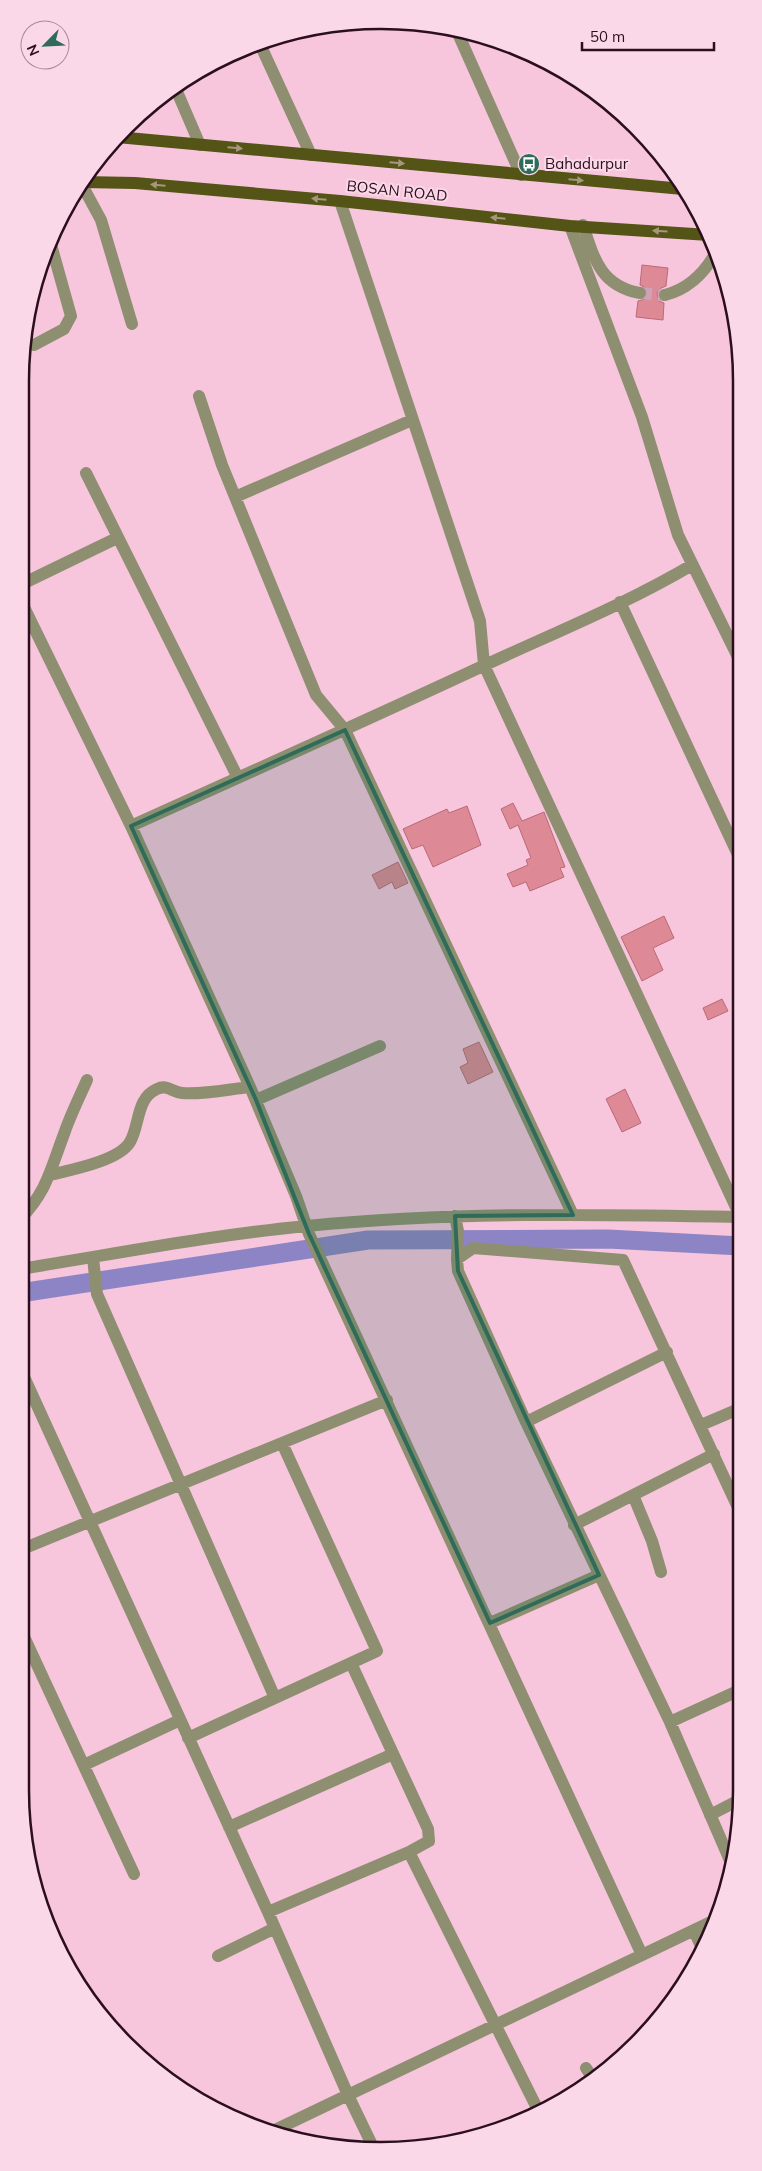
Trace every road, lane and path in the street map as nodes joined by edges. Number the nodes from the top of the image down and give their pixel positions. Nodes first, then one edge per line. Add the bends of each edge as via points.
1 (460, 38) edge
2 (262, 49) edge
3 (178, 94) edge
4 (126, 138) edge
5 (200, 145) junction
6 (311, 156) junction
7 (521, 175) junction
8 (90, 182) edge
9 (676, 188) edge
10 (85, 190) edge
11 (340, 201) junction
12 (583, 225) junction
13 (570, 226) junction
14 (701, 234) edge
15 (53, 253) edge
16 (711, 259) edge
17 (640, 293) tunnel mouth
18 (665, 295) tunnel mouth
19 (132, 324) dead end
20 (34, 345) dead end
21 (199, 396) dead end
22 (412, 420) junction
23 (86, 472) dead end
24 (236, 497) junction
25 (117, 538) junction
26 (692, 565) junction
27 (29, 581) edge
28 (620, 602) junction
29 (29, 617) edge
30 (733, 647) edge
31 (484, 666) junction
32 (345, 730) junction
33 (238, 778) junction
34 (131, 826) junction
35 (733, 844) edge
36 (380, 1046) dead end
37 (87, 1080) dead end
38 (250, 1087) junction
39 (256, 1100) junction
40 (50, 1175) junction
41 (733, 1201) edge
42 (29, 1210) edge
43 (572, 1214) junction
44 (455, 1216) junction
45 (733, 1216) edge
46 (308, 1230) junction
47 (457, 1252) junction
48 (93, 1258) junction
49 (29, 1268) edge
50 (667, 1352) junction
51 (29, 1388) edge
52 (387, 1400) junction
53 (733, 1411) edge
54 (526, 1422) junction
55 (701, 1424) junction
56 (282, 1444) junction
57 (714, 1454) junction
58 (181, 1486) junction
59 (633, 1495) junction
60 (733, 1496) edge
61 (88, 1521) junction
62 (574, 1525) junction
63 (29, 1546) edge
64 (661, 1572) dead end
65 (599, 1575) junction
66 (490, 1623) junction
67 (29, 1647) edge
68 (351, 1663) junction
69 (733, 1694) edge
70 (275, 1698) junction
71 (180, 1720) junction
72 (670, 1722) junction
73 (188, 1738) junction
74 (393, 1754) junction
75 (84, 1765) junction
76 (732, 1803) edge
77 (710, 1815) junction
78 (229, 1827) junction
79 (409, 1852) junction
80 (727, 1854) edge
81 (134, 1874) dead end
82 (268, 1912) junction
83 (706, 1925) edge
84 (275, 1928) junction
85 (694, 1931) junction
86 (699, 1942) edge
87 (642, 1955) junction
88 (218, 1956) dead end
89 (495, 2024) junction
90 (586, 2068) dead end
91 (590, 2073) edge
92 (348, 2095) junction
93 (536, 2106) edge
94 (280, 2127) edge
95 (370, 2142) edge

1 - 7 street
2 - 6 street
3 - 5 street
4 - 5 main road, BOSAN ROAD
5 -> 6 main road, BOSAN ROAD
6 -> 7 main road, BOSAN ROAD
7 -> 9 main road, BOSAN ROAD
11 -> 8 main road, BOSAN ROAD
10 - 19 street via 101,220
13 -> 11 main road, BOSAN ROAD
11 - 22 street
12 - 13 main road, BOSAN ROAD
14 -> 12 main road, BOSAN ROAD
12 - 17 street via 593,256 608,280 624,290
13 - 26 street via 642,417 678,535
15 - 20 street via 71,316 64,329
16 - 18 street via 691,284 679,292
21 - 24 street
22 - 24 street
22 - 31 street via 480,621
23 - 25 street
24 - 32 street via 316,694
25 - 27 street
25 - 33 street
26 - 28 street
26 - 30 street
28 - 31 street
28 - 35 street
29 - 34 street
31 - 32 street
31 - 41 street
32 - 33 street
32 - 43 street
33 - 34 street
34 - 38 street
36 - 39 street
37 - 40 street
38 - 39 street
38 - 40 street via 181,1093 166,1086 155,1090 142,1102 130,1143 99,1161
39 - 46 street
40 - 42 street
43 - 44 street
43 - 45 street
44 - 46 street
44 - 47 street
46 - 48 street
46 - 52 street
47 - 50 street via 473,1248 624,1260
47 - 54 street via 458,1271
48 - 49 street
48 - 58 street via 97,1294
50 - 54 street
50 - 55 street
51 - 61 street
52 - 56 street
52 - 66 street
53 - 55 street
54 - 62 street
55 - 57 street
56 - 58 street
56 - 68 street via 377,1651
57 - 59 street
57 - 60 street
58 - 61 street
58 - 70 street
59 - 62 street
59 - 64 street
61 - 63 street
61 - 71 street
62 - 65 street
65 - 66 street
65 - 72 street
66 - 87 street
67 - 75 street
68 - 70 street
68 - 74 street
69 - 72 street
70 - 73 street
71 - 73 street
71 - 75 street
72 - 77 street
73 - 78 street
74 - 78 street
74 - 79 street via 430,1835 424,1846
75 - 81 street
76 - 77 street
77 - 80 street
78 - 82 street
79 - 82 street
79 - 89 street
82 - 84 street
83 - 85 street
84 - 88 street
84 - 92 street
85 - 86 street
85 - 87 street
87 - 89 street
89 - 92 street
89 - 93 street
90 - 91 street
92 - 94 street
92 - 95 street

